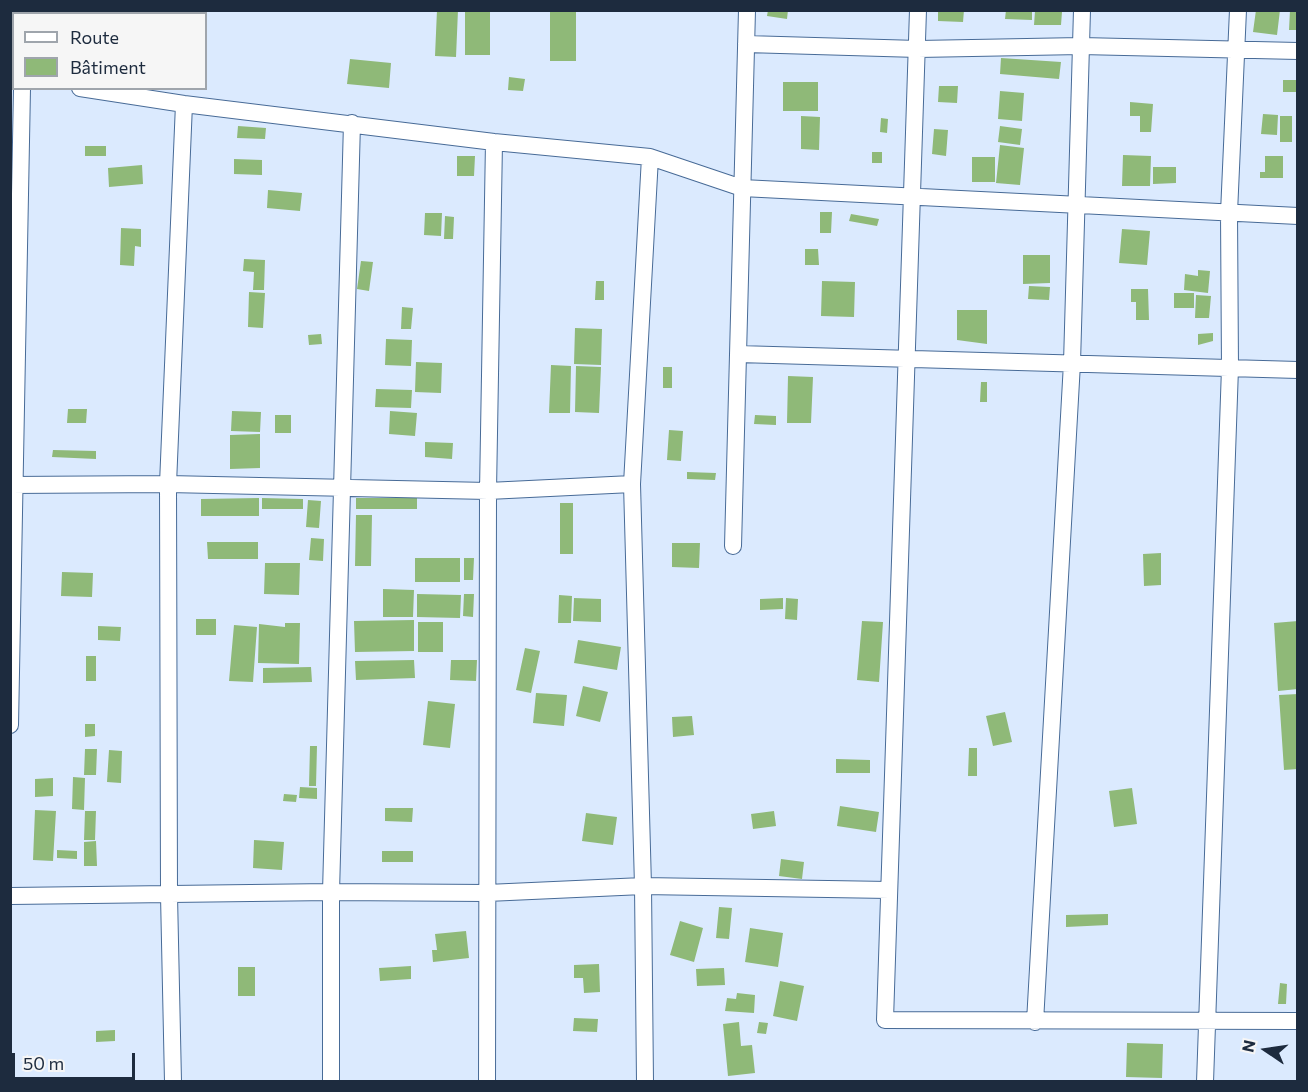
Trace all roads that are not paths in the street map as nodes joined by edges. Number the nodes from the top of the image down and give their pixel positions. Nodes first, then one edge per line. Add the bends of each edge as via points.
1 (747, 10) edge
2 (918, 10) edge
3 (1082, 10) edge
4 (1238, 10) edge
5 (746, 44) junction
6 (1081, 46) junction
7 (918, 49) junction
8 (1237, 50) junction
9 (1298, 51) edge
10 (22, 90) edge
11 (93, 90) edge
12 (184, 104) junction
13 (352, 123) junction
14 (494, 142) junction
15 (650, 158) junction
16 (742, 188) junction
17 (911, 197) junction
18 (1076, 204) junction
19 (1229, 213) junction
20 (1298, 216) edge
21 (738, 354) junction
22 (906, 357) junction
23 (1072, 363) junction
24 (1230, 368) junction
25 (1298, 370) edge
26 (168, 484) junction
27 (632, 484) junction
28 (13, 485) edge
29 (342, 488) junction
30 (488, 490) junction
31 (733, 546) dead end
32 (10, 725) edge
33 (643, 886) junction
34 (889, 890) junction
35 (331, 892) junction
36 (488, 893) junction
37 (169, 894) junction
38 (10, 896) edge
39 (1207, 1021) junction
40 (1298, 1021) edge
41 (1035, 1022) junction
42 (173, 1082) edge
43 (331, 1082) edge
44 (487, 1082) edge
45 (645, 1082) edge
46 (1205, 1082) edge

1 - 5 street
2 - 7 street
3 - 6 street
4 - 8 street
5 - 7 street
5 - 16 street
6 - 7 street
6 - 8 street
6 - 18 street
7 - 17 street
8 - 9 street
8 - 19 street
10 - 28 street
11 - 12 street
12 - 13 street
12 - 26 street
13 - 14 street
13 - 29 street
14 - 15 street
14 - 30 street
15 - 16 street
15 - 27 street
16 - 17 street
16 - 21 street
17 - 18 street
17 - 22 street
18 - 19 street
18 - 23 street
19 - 20 street
19 - 24 street
21 - 22 street
21 - 31 street
22 - 23 street
22 - 34 street
23 - 24 street
23 - 41 street
24 - 25 street
24 - 39 street
26 - 28 street
26 - 29 street
26 - 37 street
27 - 30 street
27 - 33 street
28 - 32 street
29 - 30 street
29 - 35 street
30 - 36 street
33 - 34 street
33 - 36 street
33 - 45 street
34 - 41 street via 885,1020
35 - 36 street
35 - 37 street
35 - 43 street
36 - 44 street
37 - 38 street
37 - 42 street
39 - 40 street
39 - 41 street
39 - 46 street

